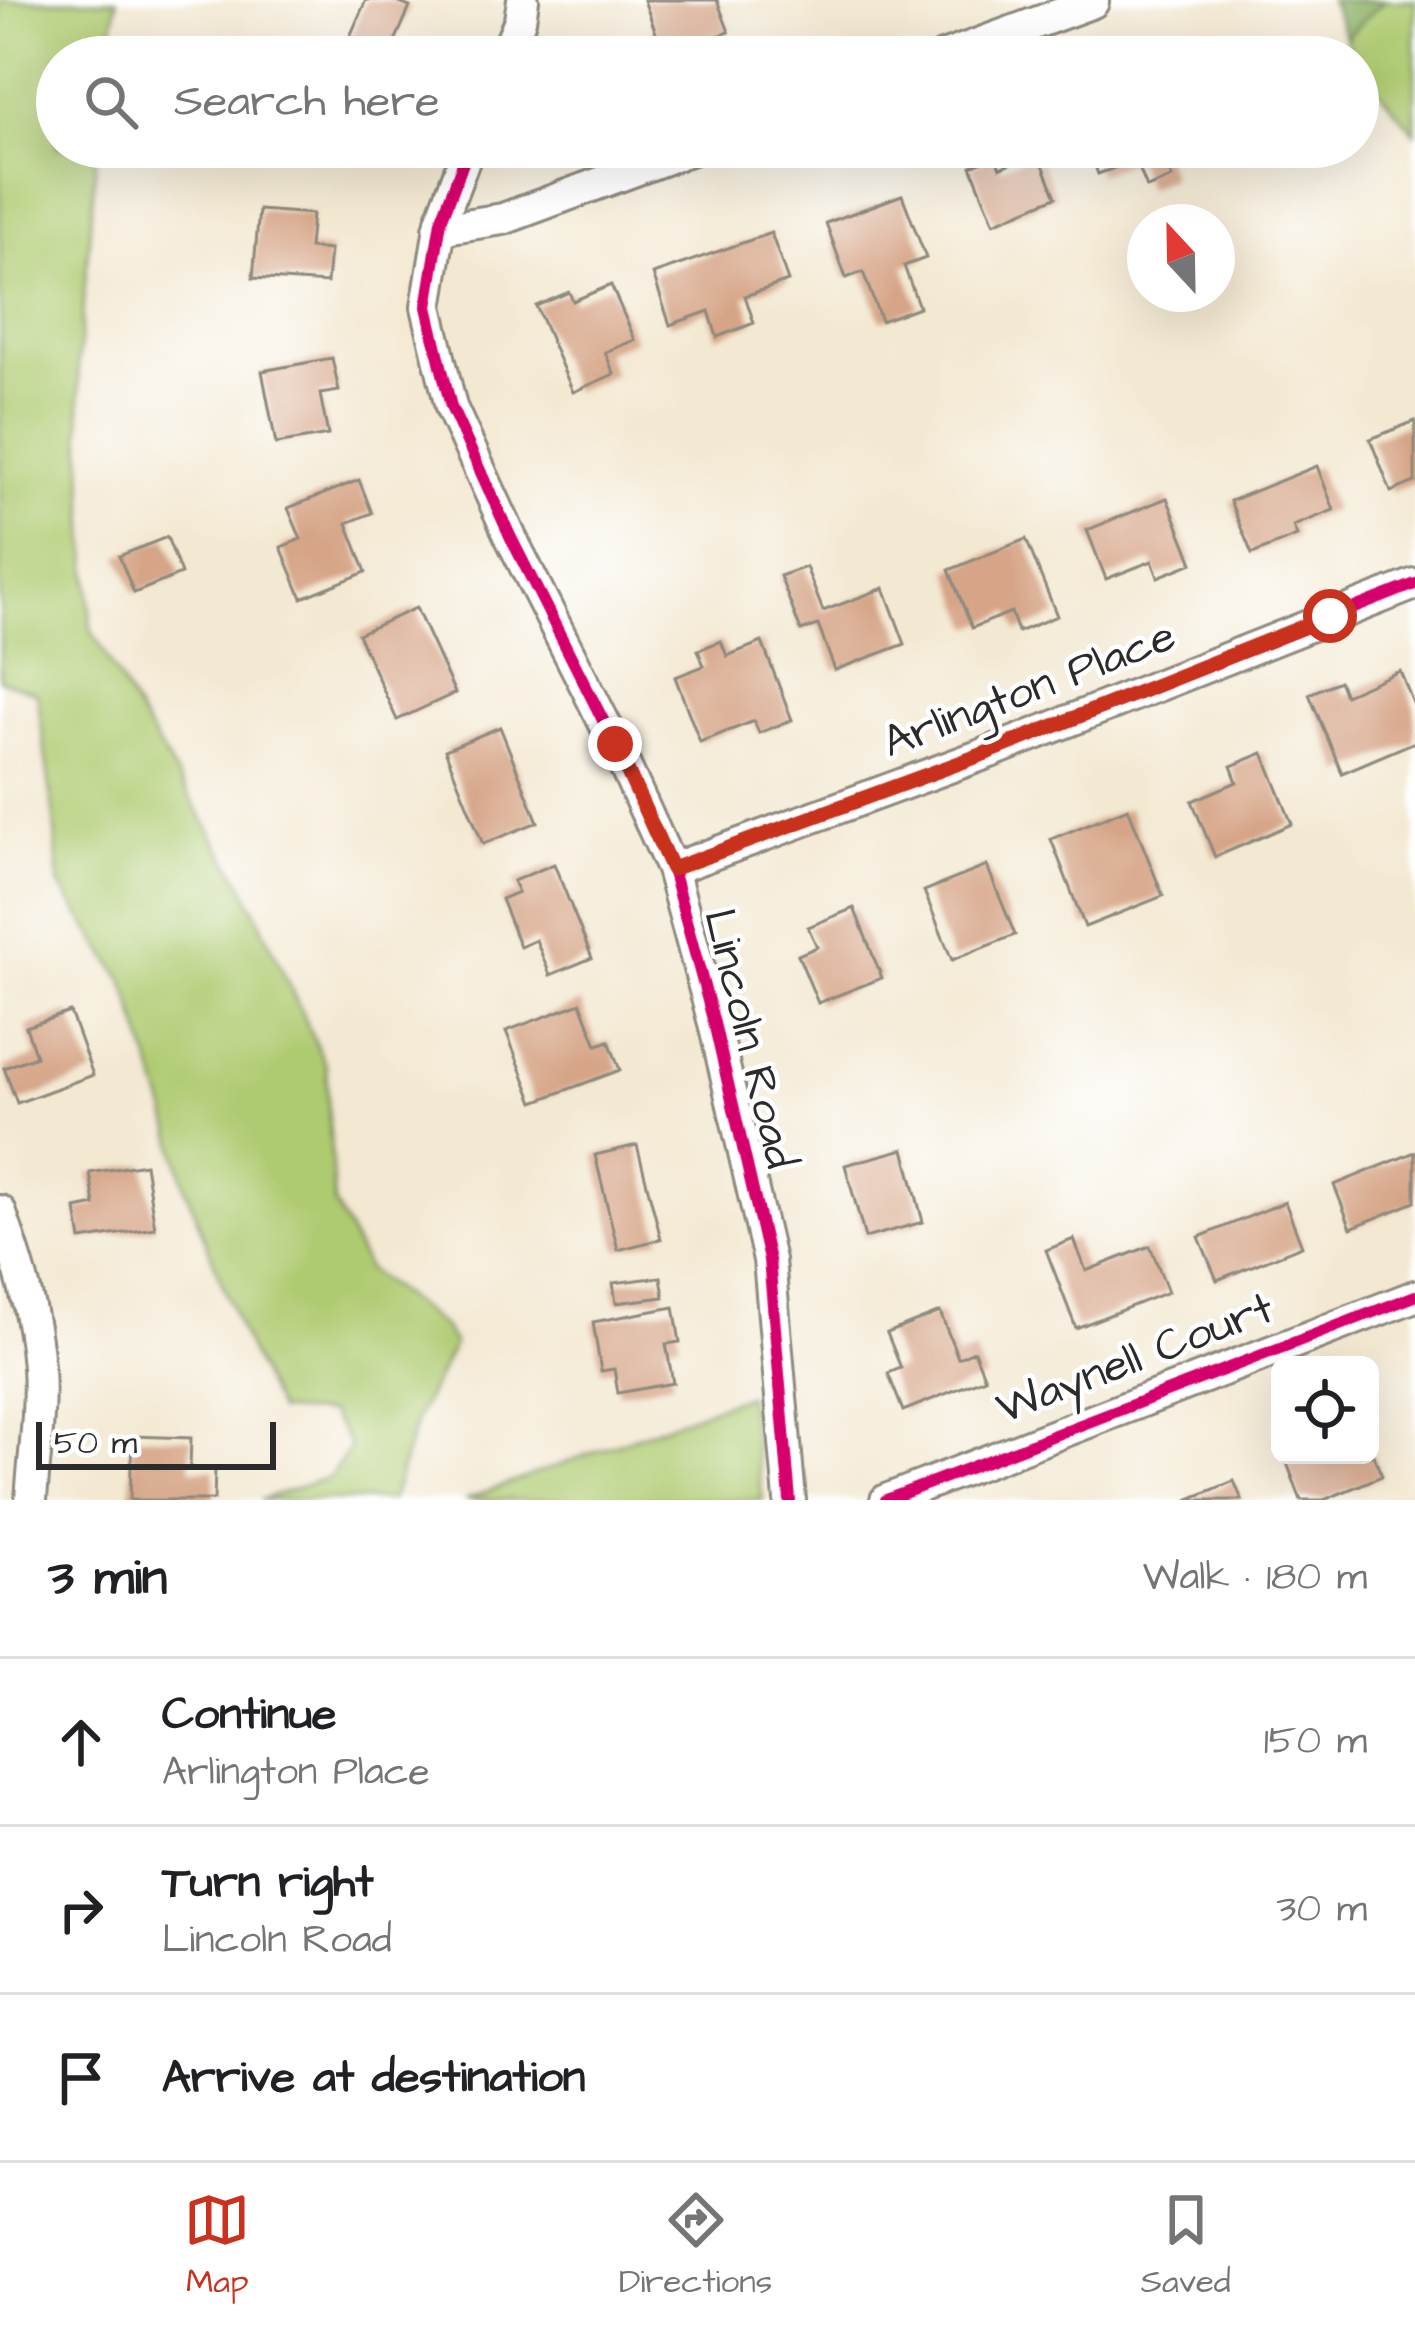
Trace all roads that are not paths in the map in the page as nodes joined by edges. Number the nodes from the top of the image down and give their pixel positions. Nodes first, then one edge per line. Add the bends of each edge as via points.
1 (523, 0) edge
2 (1093, 2) edge
3 (514, 36) edge
4 (1000, 36) edge
5 (462, 168) edge
6 (640, 168) edge
7 (440, 230) junction
8 (1415, 584) edge
9 (672, 869) junction
10 (0, 1210) edge
11 (1415, 1296) edge
12 (31, 1500) edge
13 (790, 1500) edge
14 (886, 1500) edge

1 - 3 street
2 - 4 street
5 - 7 street, Lincoln Road
6 - 7 street via 503,219
7 - 9 street, Lincoln Road via 427,308 451,407
8 - 9 street, Arlington Place
9 - 13 street, Lincoln Road via 769,1260
10 - 12 street via 32,1314 38,1372
11 - 14 street, Waynell Court

